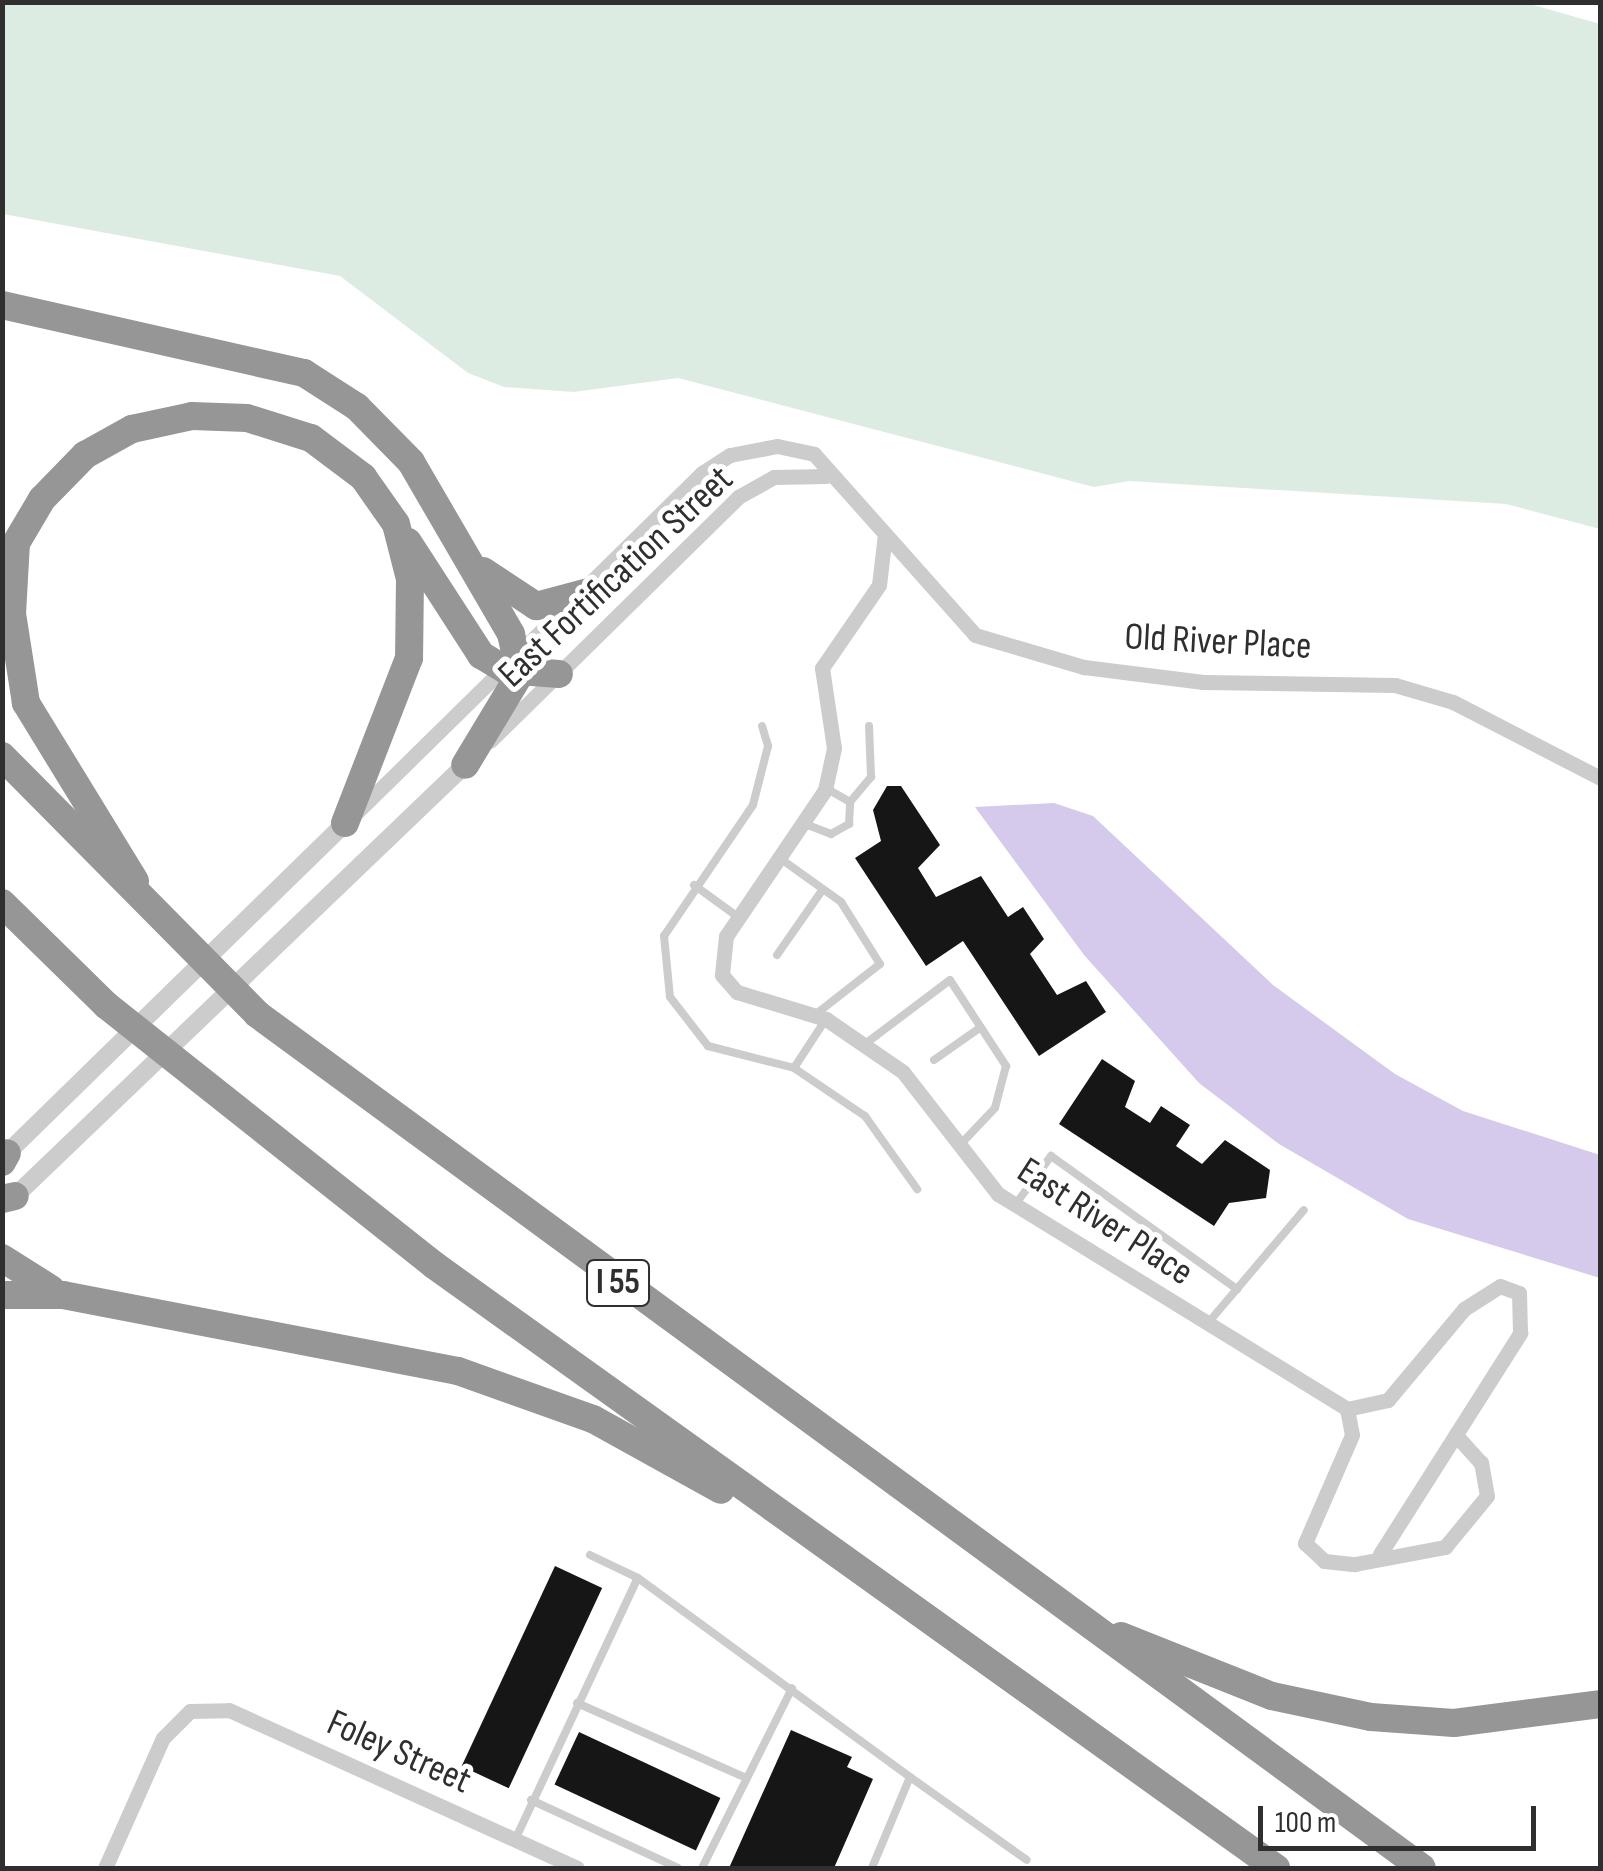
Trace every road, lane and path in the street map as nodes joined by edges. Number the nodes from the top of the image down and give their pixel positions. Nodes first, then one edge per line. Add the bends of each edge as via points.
1 (2, 305) edge
2 (826, 476) junction
3 (396, 524) junction
4 (885, 534) junction
5 (475, 565) junction
6 (592, 591) junction
7 (515, 668) junction
8 (559, 674) junction
9 (762, 726) dead end
10 (869, 726) dead end
11 (2, 756) edge
12 (466, 765) junction
13 (1600, 778) edge
14 (826, 788) junction
15 (850, 802) junction
16 (345, 824) junction
17 (805, 824) junction
18 (781, 859) junction
19 (694, 884) junction
20 (823, 889) junction
21 (2, 903) edge
22 (738, 917) junction
23 (167, 928) junction
24 (778, 955) dead end
25 (821, 1017) junction
26 (981, 1028) junction
27 (864, 1045) junction
28 (934, 1060) dead end
29 (794, 1068) junction
30 (960, 1146) junction
31 (4, 1158) edge
32 (917, 1189) dead end
33 (7, 1202) edge
34 (1015, 1205) junction
35 (1304, 1210) dead end
36 (2, 1258) edge
37 (1237, 1289) junction
38 (2, 1295) edge
39 (63, 1295) junction
40 (1206, 1326) junction
41 (1348, 1409) junction
42 (1456, 1436) junction
43 (590, 1554) dead end
44 (1380, 1554) junction
45 (843, 1559) junction
46 (638, 1578) junction
47 (1082, 1621) junction
48 (792, 1688) junction
49 (578, 1703) junction
50 (1600, 1704) edge
51 (910, 1777) junction
52 (746, 1778) junction
53 (531, 1800) junction
54 (515, 1840) junction
55 (1028, 1860) dead end
56 (104, 1868) edge
57 (577, 1868) edge
58 (678, 1868) edge
59 (702, 1868) edge
60 (872, 1868) edge
61 (1276, 1868) edge
62 (1422, 1868) edge

1 - 5 highway via 304,373 357,407 411,462
2 - 4 street, Old River Place
2 - 6 street, East Fortification Street via 803,449 730,456
2 - 8 street, East Fortification Street via 774,477 738,497
3 - 7 highway via 462,634
3 - 16 highway via 410,579 408,658
3 - 23 highway via 363,476 311,438 247,418 192,416 132,429 85,456 16,543 12,614 26,702
4 - 13 street, Old River Place via 975,635 1084,666 1203,682 1395,686 1453,702
4 - 14 street, East River Place via 879,585 822,668 834,748
5 - 6 highway via 536,606
5 - 7 highway
6 - 7 street, East Fortification Street
7 - 8 highway
7 - 12 highway
7 - 16 street, East Fortification Street
8 - 12 street, East Fortification Street
9 - 19 lane via 768,746 754,805
10 - 15 lane via 871,778
11 - 23 highway, I 55
12 - 33 street, East Fortification Street
14 - 15 lane
14 - 17 street, East River Place
15 - 17 lane via 844,832
16 - 31 street, East Fortification Street
17 - 18 street, East River Place
18 - 20 lane
18 - 22 street, East River Place
19 - 22 lane
19 - 29 lane via 663,951 685,1026 708,1046
20 - 24 lane
20 - 25 lane via 880,964
21 - 45 highway, I 55 via 106,1005 309,1168
22 - 25 street, East River Place via 721,947 728,985
23 - 47 highway, I 55 via 257,1014 402,1125
25 - 27 street, East River Place
25 - 29 lane
26 - 27 lane via 950,980 882,1022
26 - 28 lane
26 - 30 lane via 1006,1066 1005,1082
27 - 30 street, East River Place via 916,1083
29 - 32 lane via 887,1136
30 - 34 street, East River Place
34 - 37 lane via 1050,1156
34 - 40 street, East River Place
35 - 37 lane
36 - 39 highway
37 - 40 lane
38 - 39 highway
39 - 45 highway via 401,1357 522,1392 593,1419
40 - 41 street, East River Place
41 - 42 street via 1388,1400 1464,1309 1500,1286 1519,1293 1520,1333
41 - 44 street via 1352,1435 1305,1543 1324,1561
42 - 44 street
42 - 44 street via 1488,1478 1479,1509 1446,1547
43 - 46 lane
45 - 61 highway, I 55
46 - 48 lane
46 - 49 lane
47 - 50 highway via 1272,1696 1371,1718 1454,1723
47 - 62 highway, I 55
48 - 51 lane
48 - 52 lane
49 - 52 lane
49 - 53 lane
51 - 55 lane
51 - 60 lane
52 - 59 lane
53 - 54 lane
53 - 58 lane
54 - 56 street, Foley Street via 229,1710 190,1710 163,1738
54 - 57 street, Foley Street

